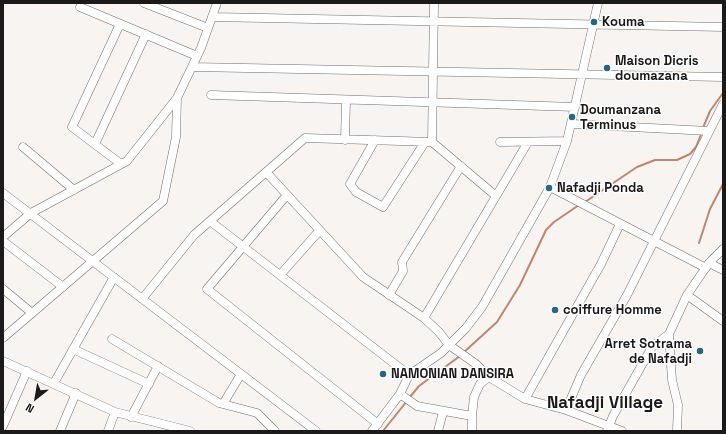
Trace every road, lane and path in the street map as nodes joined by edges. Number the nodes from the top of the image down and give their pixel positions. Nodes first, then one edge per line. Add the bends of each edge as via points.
1 (144, 3) edge
2 (218, 3) edge
3 (434, 3) edge
4 (598, 3) edge
5 (80, 7) dead end
6 (212, 16) junction
7 (434, 20) junction
8 (120, 24) junction
9 (594, 24) junction
10 (723, 27) edge
11 (208, 28) junction
12 (146, 34) junction
13 (197, 56) junction
14 (192, 67) junction
15 (433, 71) junction
16 (582, 74) junction
17 (723, 77) edge
18 (211, 95) dead end
19 (177, 98) junction
20 (346, 100) junction
21 (433, 102) junction
22 (723, 104) edge
23 (575, 107) junction
24 (572, 124) junction
25 (709, 131) junction
26 (345, 140) junction
27 (375, 140) junction
28 (567, 141) junction
29 (429, 142) junction
30 (500, 142) dead end
31 (528, 142) junction
32 (95, 144) junction
33 (23, 148) dead end
34 (121, 164) junction
35 (461, 166) junction
36 (266, 172) junction
37 (550, 187) junction
38 (74, 190) junction
39 (3, 193) edge
40 (287, 195) junction
41 (496, 196) junction
42 (31, 213) junction
43 (210, 221) junction
44 (620, 224) junction
45 (320, 230) junction
46 (3, 237) edge
47 (654, 241) junction
48 (244, 247) junction
49 (723, 249) edge
50 (94, 260) junction
51 (708, 265) junction
52 (723, 270) edge
53 (280, 275) junction
54 (114, 277) junction
55 (63, 287) junction
56 (3, 289) edge
57 (389, 295) junction
58 (687, 295) junction
59 (142, 299) junction
60 (32, 313) junction
61 (424, 318) junction
62 (723, 321) edge
63 (669, 334) junction
64 (3, 338) edge
65 (112, 339) dead end
66 (449, 345) junction
67 (73, 349) junction
68 (3, 361) edge
69 (158, 366) junction
70 (27, 371) junction
71 (241, 374) junction
72 (409, 375) junction
73 (489, 377) junction
74 (54, 383) junction
75 (149, 384) junction
76 (76, 394) junction
77 (400, 394) junction
78 (525, 399) junction
79 (223, 404) junction
80 (566, 410) junction
81 (115, 412) junction
82 (443, 412) junction
83 (472, 416) junction
84 (131, 417) junction
85 (378, 424) junction
86 (3, 426) edge
87 (160, 428) edge
88 (608, 429) edge
89 (60, 431) edge
90 (108, 431) edge
91 (190, 431) edge
92 (275, 431) edge
93 (316, 431) edge
94 (372, 431) edge
95 (438, 431) edge
96 (472, 431) edge
97 (622, 431) edge
98 (677, 431) edge

1 - 11 street
2 - 6 street
3 - 7 street
4 - 9 street
5 - 8 street
6 - 7 street
6 - 11 street
7 - 9 street
7 - 15 street
8 - 12 street
8 - 32 street via 72,127
9 - 10 street
9 - 16 street
11 - 13 street
12 - 13 street
12 - 32 street
13 - 14 street
14 - 15 street
14 - 19 street
15 - 16 street
15 - 21 street
16 - 17 street
16 - 23 street
18 - 20 street
19 - 34 street via 127,161
19 - 50 street via 176,137 164,198
20 - 21 street
20 - 26 street
21 - 23 street
21 - 29 street
22 - 25 street
23 - 24 street
24 - 25 street
24 - 28 street
25 - 47 street
26 - 27 street
26 - 36 street via 305,138
27 - 29 street
27 - 29 street via 350,184 356,192 383,207
28 - 31 street
28 - 37 street
29 - 35 street
30 - 31 street
31 - 41 street
32 - 34 street
33 - 38 street
34 - 38 street
35 - 41 street
35 - 57 street via 402,262 403,271
36 - 40 street
36 - 43 street
37 - 44 street
37 - 66 street via 482,307
38 - 42 street
39 - 42 street
40 - 45 street
40 - 48 street
41 - 61 street
42 - 46 street
42 - 50 street
43 - 48 street
43 - 59 street via 194,235
44 - 47 street
44 - 78 street via 601,264
45 - 53 street
45 - 57 street via 363,277
46 - 55 street
47 - 51 street
47 - 80 street via 627,295 581,375
48 - 53 street
48 - 85 street via 207,289
49 - 51 street
50 - 54 street
50 - 55 street
51 - 52 street
51 - 58 street
53 - 72 street
54 - 59 street
54 - 67 street
55 - 60 street
56 - 60 street
57 - 61 street
58 - 62 street
58 - 63 street
59 - 71 street
60 - 64 street
61 - 66 street
63 - 88 street via 652,347
63 - 98 street via 672,380 678,405
65 - 69 street
66 - 72 street
66 - 73 street via 476,364
67 - 74 street
67 - 75 street
68 - 70 street
69 - 75 street
69 - 79 street
70 - 74 street
70 - 86 street
71 - 79 street
71 - 93 street
72 - 77 street
73 - 78 street
73 - 83 street via 480,384 474,397
74 - 76 street
75 - 84 street
76 - 81 street
76 - 89 street
77 - 82 street via 417,406
77 - 85 street
78 - 80 street
79 - 92 street via 257,413
80 - 88 street
81 - 84 street
81 - 90 street
82 - 83 street
82 - 95 street
83 - 96 street
84 - 87 street
85 - 94 street
87 - 91 street
88 - 97 street

